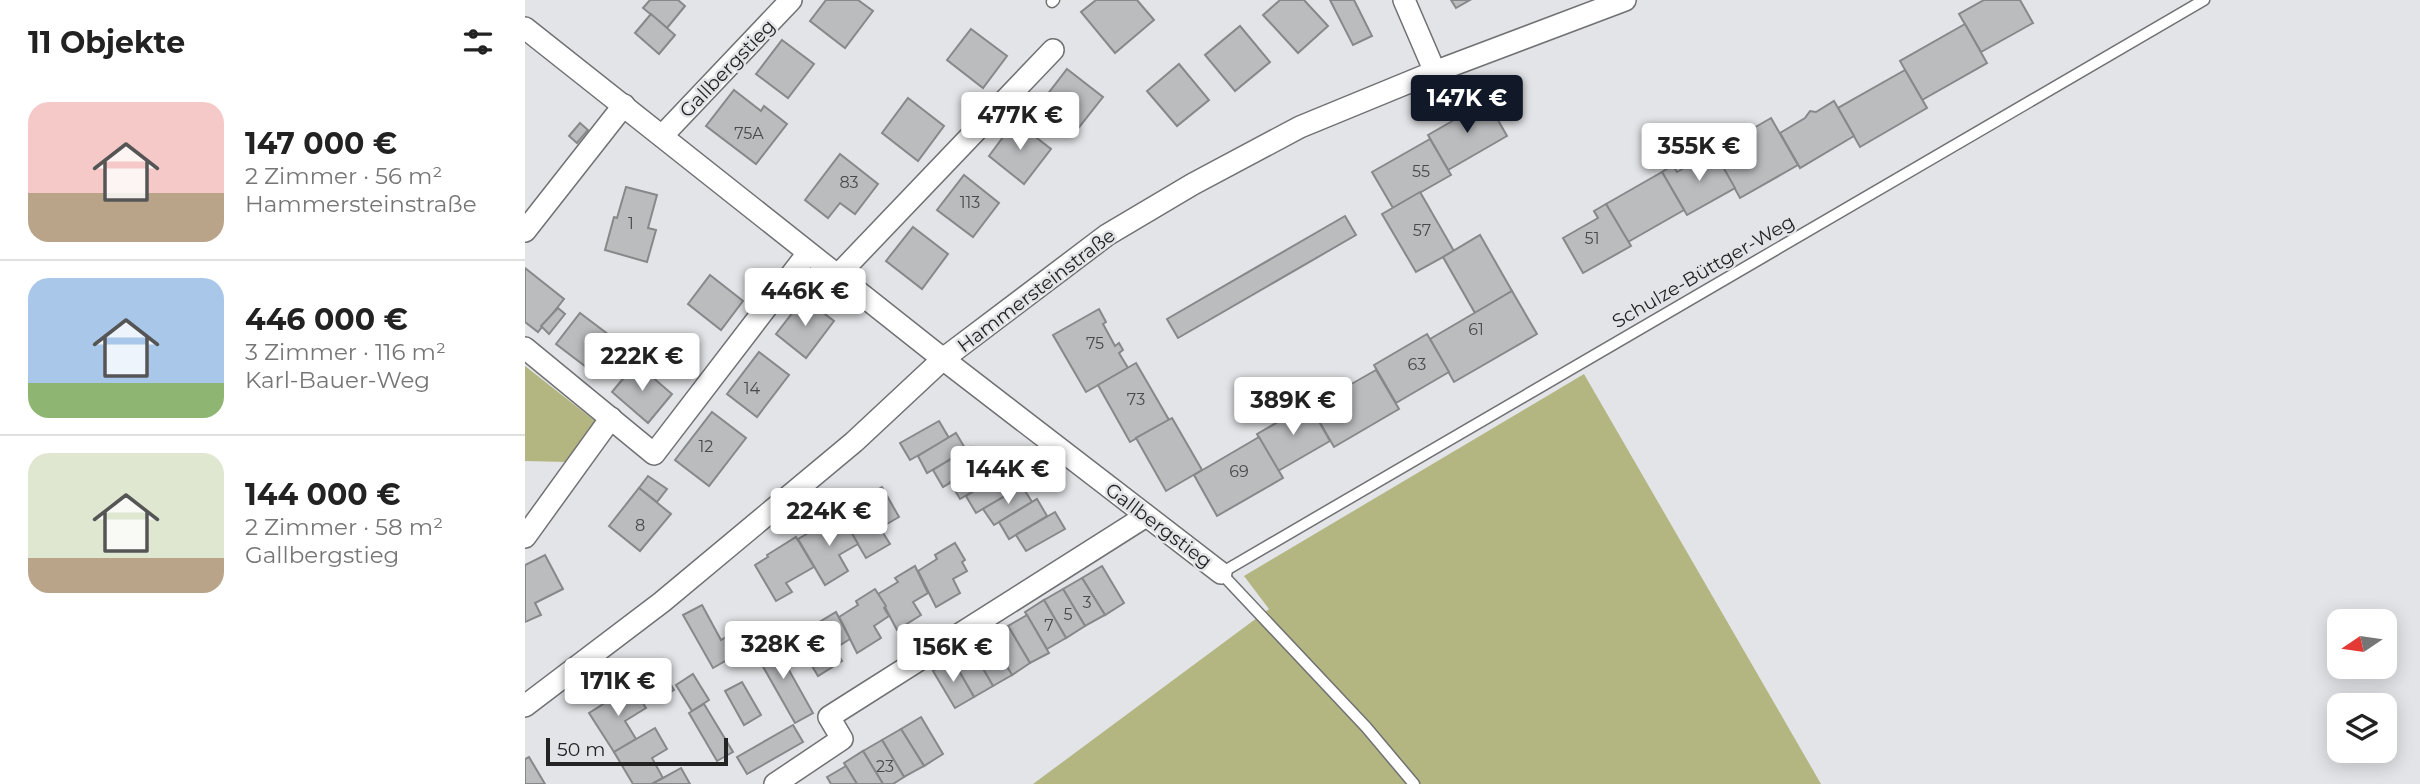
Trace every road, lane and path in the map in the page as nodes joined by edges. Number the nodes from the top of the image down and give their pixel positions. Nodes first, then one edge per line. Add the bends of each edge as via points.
1 (791, 0) edge
2 (1404, 0) edge
3 (1625, 0) edge
4 (2204, 0) edge
5 (525, 28) edge
6 (1053, 50) dead end
7 (1435, 72) junction
8 (625, 105) junction
9 (662, 136) junction
10 (525, 231) edge
11 (808, 253) junction
12 (837, 276) junction
13 (525, 348) edge
14 (943, 359) junction
15 (611, 418) junction
16 (1146, 516) junction
17 (525, 537) edge
18 (1221, 573) junction
19 (525, 706) edge
20 (775, 784) edge
21 (1414, 784) edge

1 - 9 street, Gallbergstieg
2 - 7 street
3 - 7 street, Hammersteinstraße
4 - 18 lane, Schulze-Büttger-Weg
5 - 8 street, Gallbergstieg
6 - 12 street
7 - 14 street, Hammersteinstraße via 1300,127 1193,184 1107,235
8 - 9 street, Gallbergstieg
8 - 10 street
9 - 11 street, Gallbergstieg
11 - 12 street, Gallbergstieg
11 - 15 street via 654,454
12 - 14 street, Gallbergstieg
13 - 15 street
14 - 16 street, Gallbergstieg
14 - 19 street, Hammersteinstraße via 854,442 670,595
15 - 17 street
16 - 18 street, Gallbergstieg
16 - 20 street via 829,717 842,739
18 - 21 lane, Gallbergstieg

